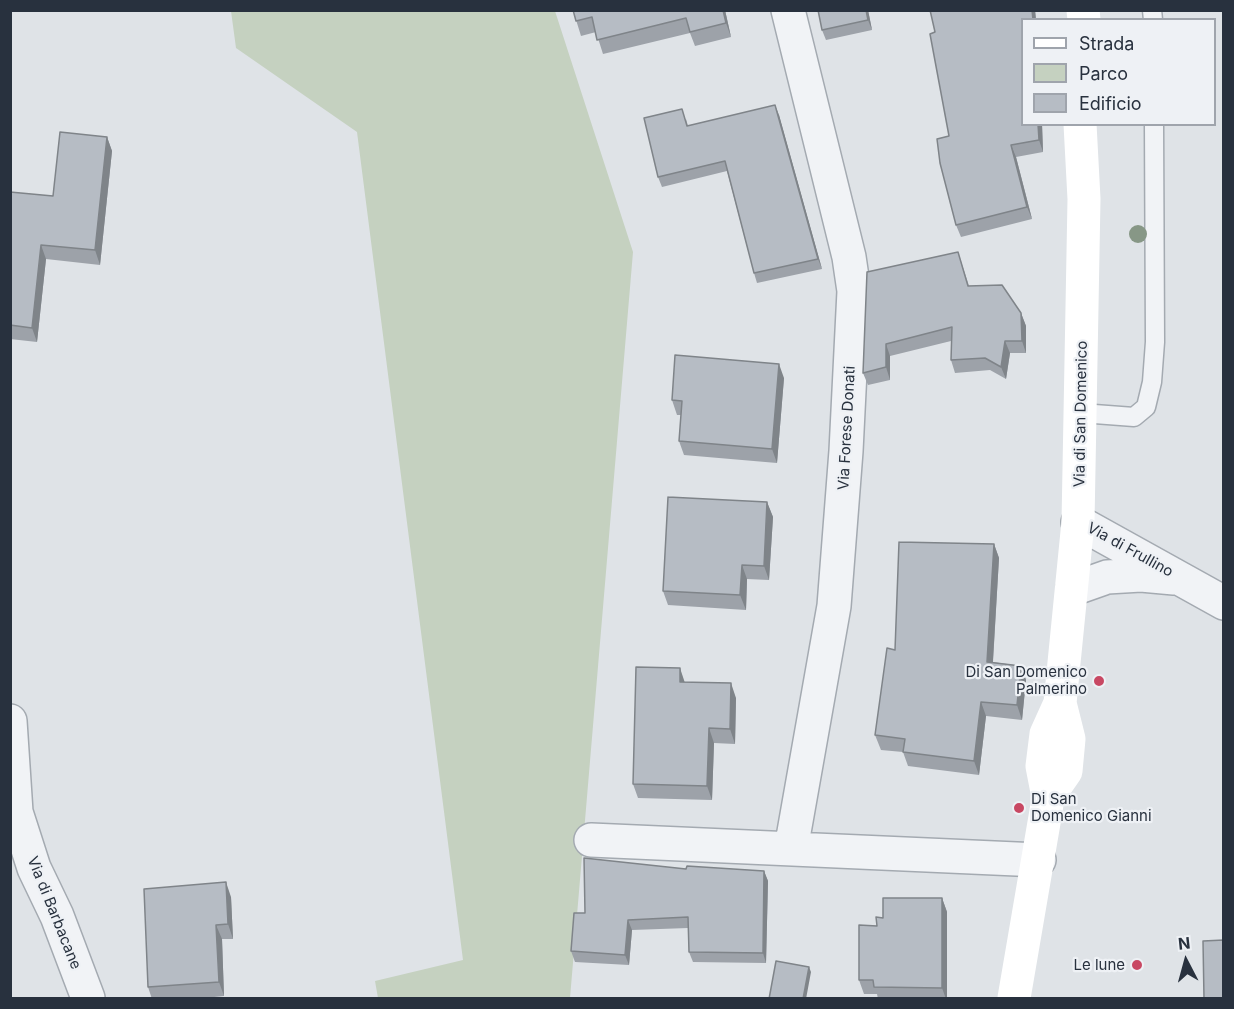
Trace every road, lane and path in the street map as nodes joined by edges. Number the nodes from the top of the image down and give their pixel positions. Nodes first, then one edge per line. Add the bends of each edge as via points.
1 (788, 10) edge
2 (1080, 126) edge
3 (1155, 126) edge
4 (1081, 413) junction
5 (1078, 522) junction
6 (1182, 579) junction
7 (1073, 589) junction
8 (1224, 603) edge
9 (10, 721) edge
10 (591, 840) dead end
11 (791, 849) junction
12 (1039, 860) junction
13 (87, 999) edge
14 (1014, 999) edge

1 - 11 street, Via Forese Donati via 854,291 834,606
2 - 4 main road, Via di San Domenico via 1084,199
3 - 4 lane via 1155,342 1146,407 1134,417
4 - 5 main road, Via di San Domenico
5 - 6 street, Via di Frullino
5 - 7 main road, Via di San Domenico
6 - 7 street, Via di Frullino via 1119,576
6 - 8 street, Via di Frullino
7 - 12 main road, Via di San Domenico via 1060,703 1069,740 1066,771 1048,797
9 - 13 street, Via di Barbacane via 16,812 34,868 57,916
10 - 11 street
11 - 12 street
12 - 14 main road, Via di San Domenico

